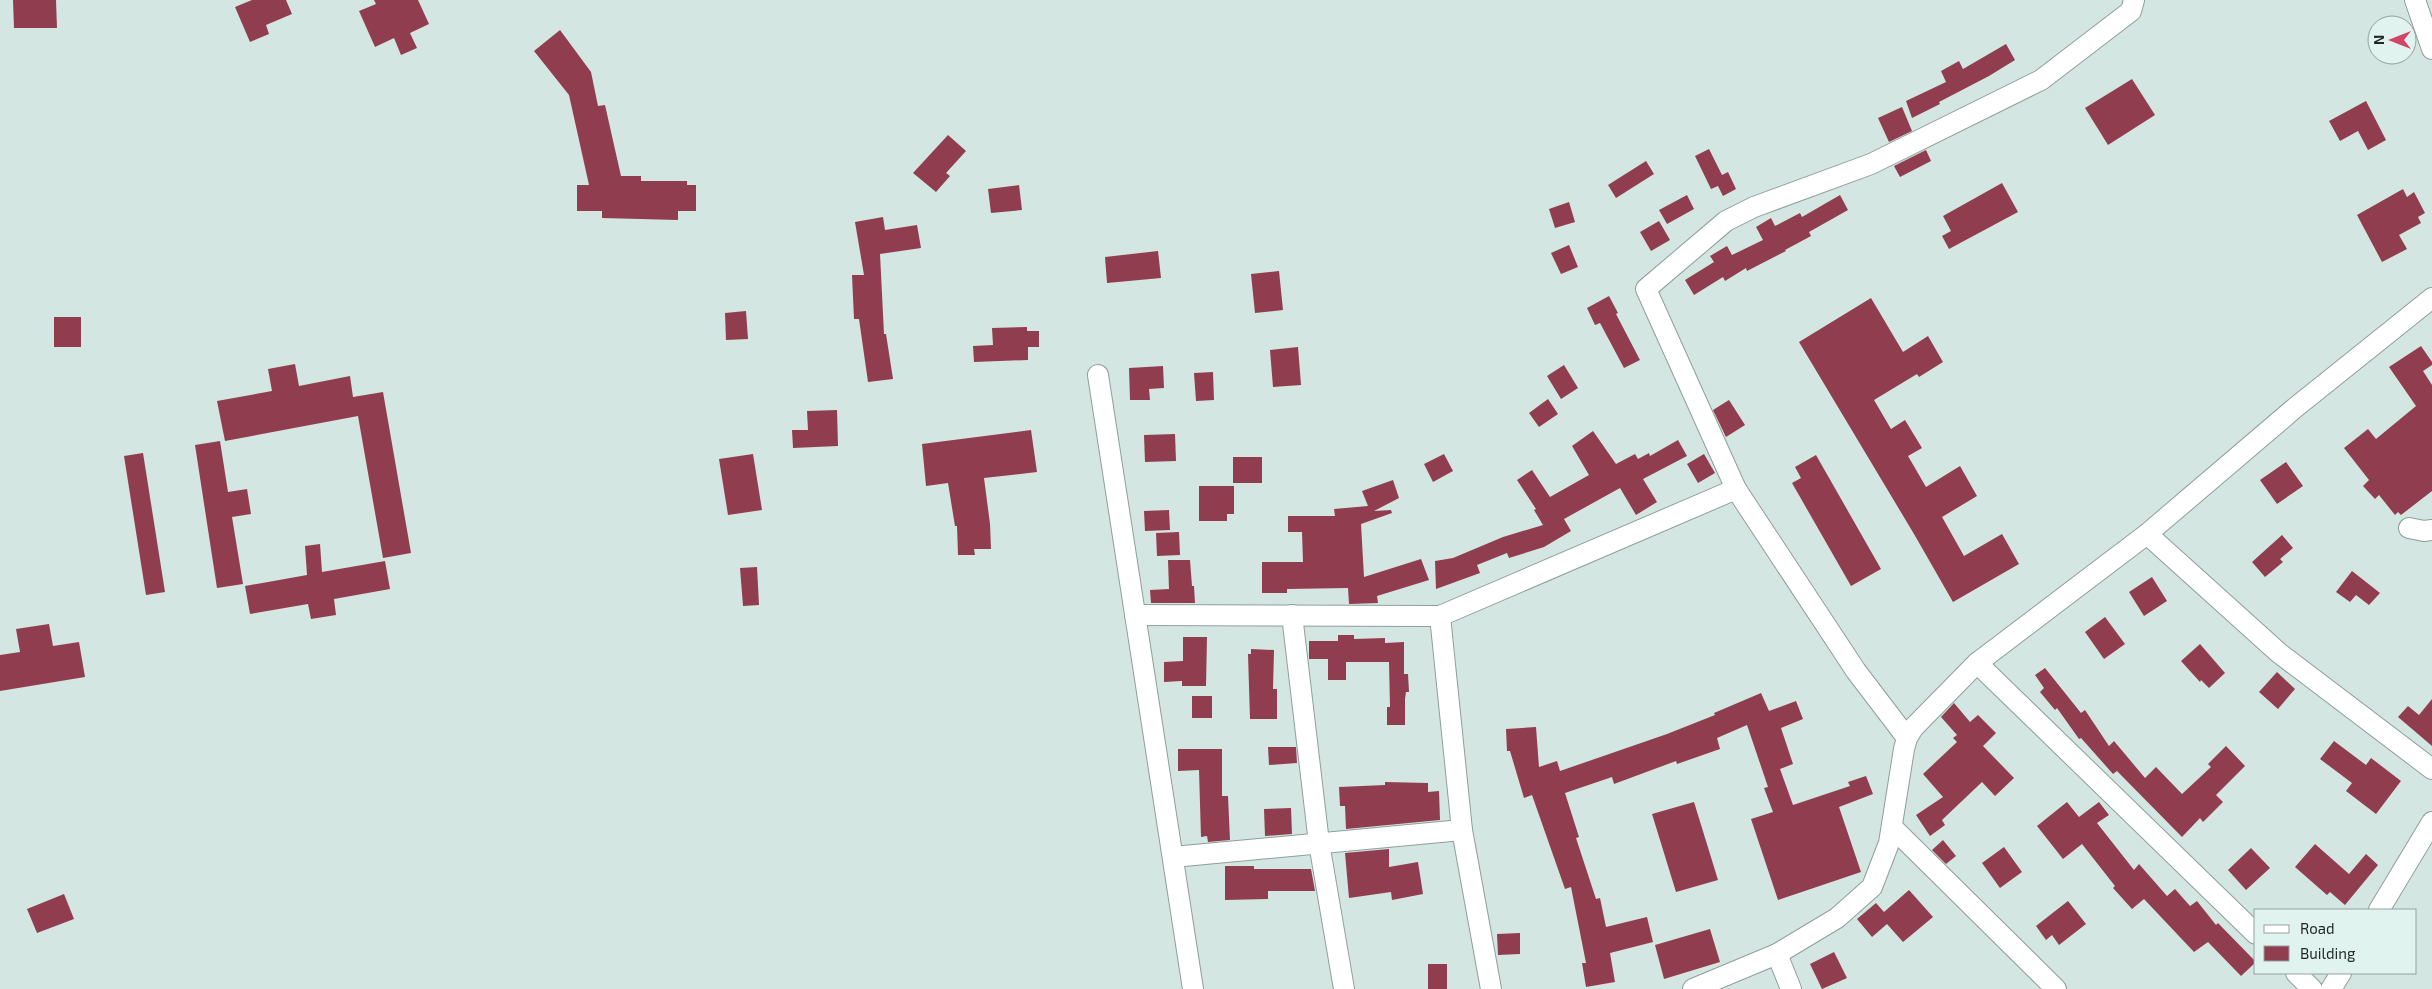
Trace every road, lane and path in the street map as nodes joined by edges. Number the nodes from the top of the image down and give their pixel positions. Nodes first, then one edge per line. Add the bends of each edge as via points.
1 (2134, 0) edge
2 (2415, 0) edge
3 (2432, 49) edge
4 (2432, 298) edge
5 (1098, 375) dead end
6 (1736, 489) junction
7 (2410, 528) dead end
8 (2432, 530) edge
9 (2147, 534) junction
10 (1135, 615) junction
11 (1292, 615) junction
12 (1440, 616) junction
13 (1977, 662) junction
14 (1907, 738) junction
15 (2432, 769) edge
16 (2432, 822) edge
17 (1892, 828) junction
18 (1462, 830) junction
19 (1318, 843) junction
20 (1172, 857) junction
21 (2380, 909) edge
22 (2254, 932) edge
23 (1777, 954) junction
24 (2297, 974) edge
25 (2340, 974) edge
26 (1193, 989) edge
27 (1344, 989) edge
28 (1491, 989) edge
29 (1693, 989) edge
30 (1791, 989) edge
31 (2056, 989) edge
32 (2312, 989) edge
33 (2331, 989) edge

1 - 6 street via 2131,11 2041,80 1871,164 1754,207 1726,221 1646,289
2 - 3 street
4 - 9 street via 2296,407
5 - 10 street
6 - 12 street
6 - 14 street via 1856,670
7 - 8 street
9 - 13 street
9 - 15 street via 2279,653
10 - 11 street
10 - 20 street
11 - 12 street
11 - 19 street
12 - 18 street
13 - 14 street
13 - 22 street
14 - 17 street
16 - 21 street
17 - 23 street via 1872,887 1837,918
17 - 31 street
18 - 19 street
18 - 28 street
19 - 20 street
19 - 27 street
20 - 26 street
23 - 29 street
23 - 30 street
24 - 32 street
25 - 33 street

